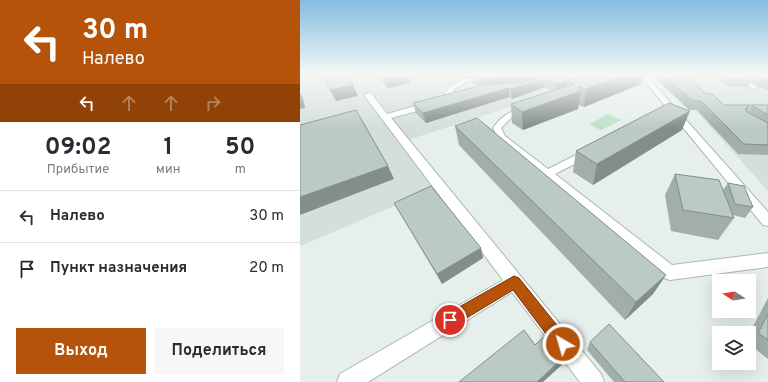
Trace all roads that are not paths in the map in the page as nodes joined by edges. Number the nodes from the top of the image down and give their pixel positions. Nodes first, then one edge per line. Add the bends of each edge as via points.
1 (449, 92) edge
2 (658, 92) edge
3 (368, 94) dead end
4 (457, 98) edge
5 (444, 101) junction
6 (537, 105) edge
7 (676, 112) junction
8 (665, 114) edge
9 (385, 117) junction
10 (596, 149) edge
11 (547, 174) junction
12 (768, 221) edge
13 (768, 260) edge
14 (514, 282) junction
15 (348, 382) edge
16 (592, 382) edge

1 - 5 street
2 - 7 street
3 - 9 street
4 - 5 street
5 - 9 street
6 - 11 street via 507,116 497,128 501,137
7 - 8 street
7 - 12 street
9 - 14 street
10 - 11 street
11 - 13 street via 670,273
14 - 15 street
14 - 16 street

